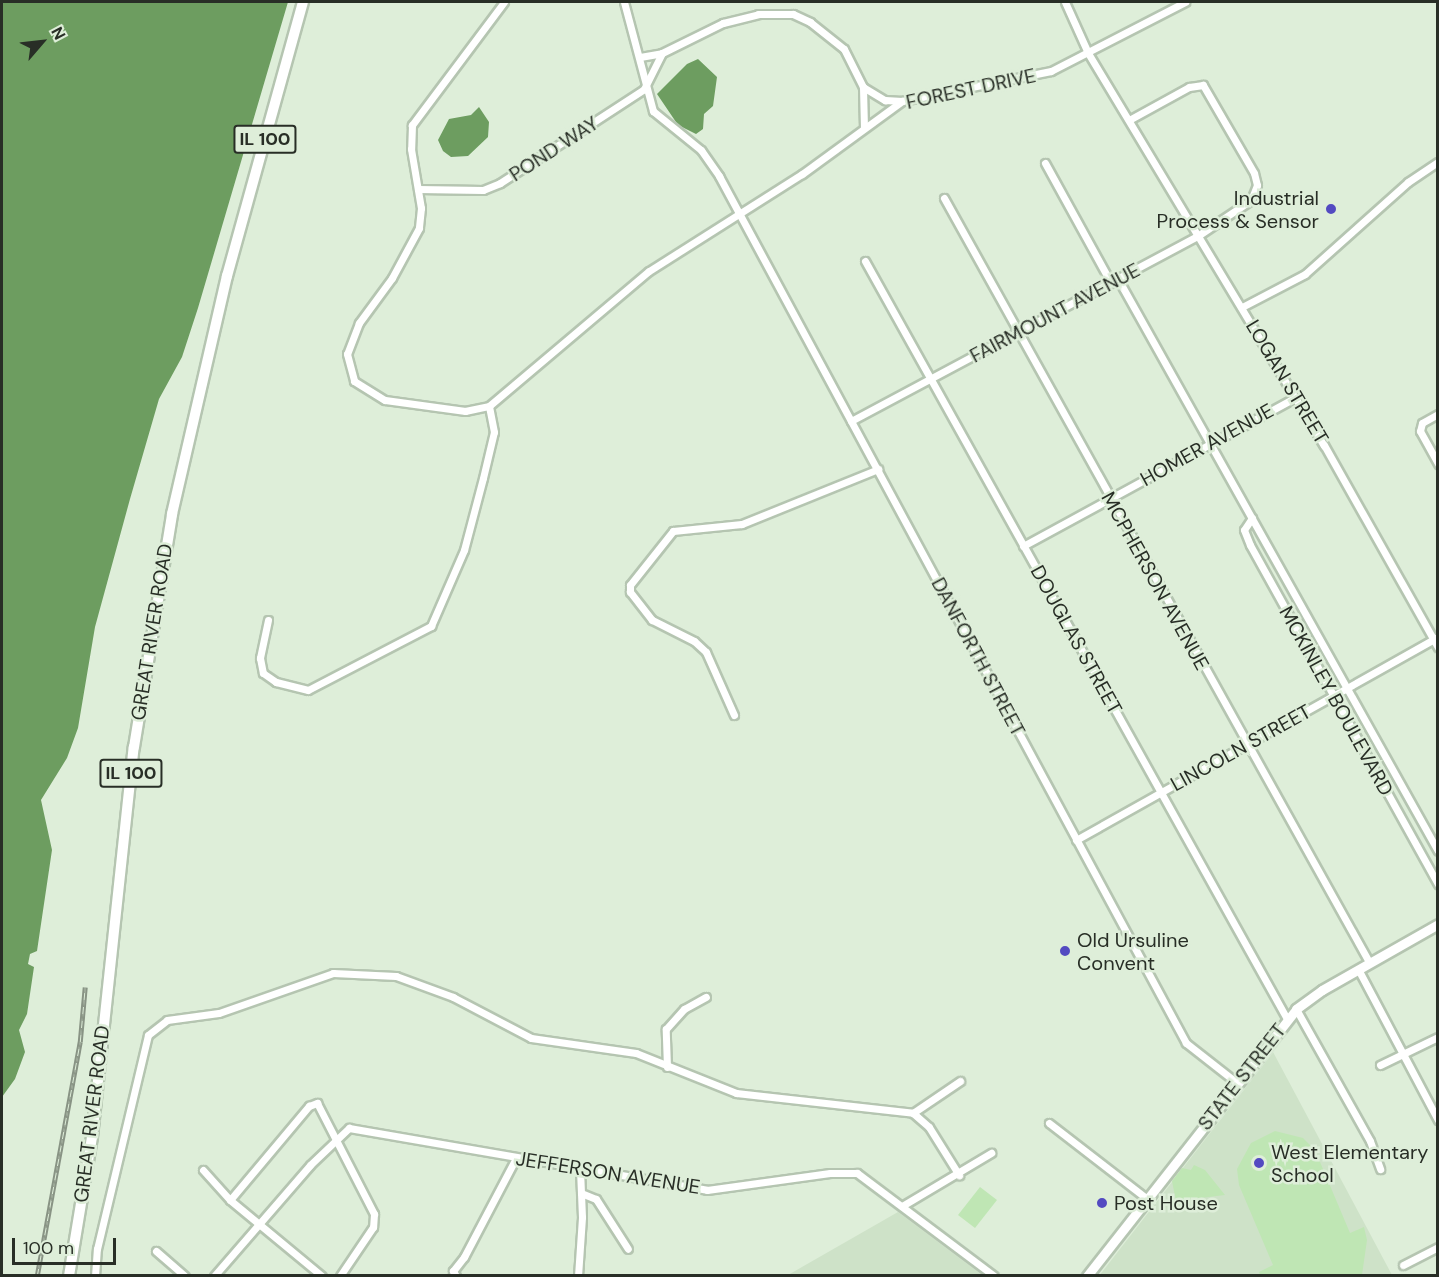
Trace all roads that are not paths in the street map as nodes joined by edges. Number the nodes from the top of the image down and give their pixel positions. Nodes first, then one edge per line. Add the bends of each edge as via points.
1 (303, 2) edge
2 (504, 2) edge
3 (624, 2) edge
4 (1065, 2) edge
5 (1185, 2) edge
6 (1088, 52) junction
7 (662, 53) junction
8 (640, 57) junction
9 (863, 87) junction
10 (644, 89) junction
11 (902, 101) junction
12 (1129, 120) junction
13 (864, 127) junction
14 (1437, 162) edge
15 (1045, 163) dead end
16 (418, 189) junction
17 (944, 198) dead end
18 (739, 213) junction
19 (1199, 236) junction
20 (865, 261) dead end
21 (1114, 281) junction
22 (1242, 307) junction
23 (1017, 333) junction
24 (929, 379) junction
25 (1296, 397) junction
26 (489, 406) junction
27 (1437, 414) edge
28 (851, 421) junction
29 (1209, 443) junction
30 (1437, 464) edge
31 (878, 469) junction
32 (1110, 499) junction
33 (1252, 518) junction
34 (1023, 546) junction
35 (268, 620) dead end
36 (1435, 638) edge
37 (1437, 648) edge
38 (1346, 689) junction
39 (1333, 696) junction
40 (734, 715) dead end
41 (1247, 744) junction
42 (1160, 793) junction
43 (1076, 840) junction
44 (1437, 851) edge
45 (1437, 866) edge
46 (1430, 870) junction
47 (1437, 884) edge
48 (1437, 924) edge
49 (1369, 962) junction
50 (1358, 969) junction
51 (706, 997) dead end
52 (1296, 1009) junction
53 (1287, 1019) junction
54 (1437, 1036) edge
55 (1403, 1054) junction
56 (1380, 1065) dead end
57 (667, 1067) junction
58 (960, 1081) dead end
59 (1236, 1082) junction
60 (913, 1113) junction
61 (1437, 1120) edge
62 (1049, 1123) dead end
63 (337, 1138) junction
64 (991, 1153) dead end
65 (516, 1158) junction
66 (580, 1169) junction
67 (1380, 1169) dead end
68 (203, 1170) dead end
69 (958, 1175) junction
70 (581, 1193) junction
71 (1146, 1198) junction
72 (230, 1200) junction
73 (902, 1206) junction
74 (259, 1225) junction
75 (1437, 1247) edge
76 (628, 1249) dead end
77 (156, 1251) dead end
78 (1403, 1265) dead end
79 (454, 1273) edge
80 (69, 1275) edge
81 (95, 1275) edge
82 (185, 1275) edge
83 (214, 1275) edge
84 (322, 1275) edge
85 (340, 1275) edge
86 (578, 1275) edge
87 (994, 1275) edge
88 (1087, 1275) edge

1 - 80 main road, GREAT RIVER ROAD / IL 100 via 227,276 172,514 134,747 92,1137
2 - 16 street via 412,125 411,149
3 - 8 street
4 - 6 street, LOGAN STREET
5 - 6 street, FOREST DRIVE
6 - 11 street, FOREST DRIVE via 1036,76
6 - 12 street, LOGAN STREET
7 - 8 street
7 - 9 street via 723,23 758,14 793,14 810,22 844,50
7 - 10 street
8 - 10 street
9 - 11 street via 885,100
9 - 13 street
10 - 16 street, POND WAY via 500,183 483,190
10 - 18 street via 661,121 693,142 709,160
11 - 13 street, FOREST DRIVE
12 - 19 street, LOGAN STREET
12 - 19 street, FAIRMOUNT AVENUE via 1189,87 1203,85 1254,173 1257,185 1242,210
13 - 18 street, FOREST DRIVE via 821,161
14 - 22 street via 1408,182 1305,274
15 - 21 street, MCKINLEY BOULEVARD
16 - 26 street via 421,218 416,237 353,334 348,369 360,387 385,400 465,411
17 - 23 street, MCPHERSON AVENUE
18 - 26 street, FOREST DRIVE via 624,290
18 - 28 street, DANFORTH STREET
19 - 21 street, FAIRMOUNT AVENUE
19 - 22 street, LOGAN STREET
20 - 24 street, DOUGLAS STREET
21 - 23 street, FAIRMOUNT AVENUE
21 - 29 street, MCKINLEY BOULEVARD
22 - 25 street, LOGAN STREET
23 - 24 street, FAIRMOUNT AVENUE
23 - 32 street, MCPHERSON AVENUE
24 - 28 street, FAIRMOUNT AVENUE
24 - 34 street, DOUGLAS STREET
25 - 29 street, HOMER AVENUE
25 - 36 street, LOGAN STREET
26 - 35 street via 494,432 478,497 459,562 437,616 425,630 308,690 276,682 262,673 260,658
27 - 30 street via 1422,423 1421,435
28 - 31 street, DANFORTH STREET
29 - 32 street, HOMER AVENUE
29 - 33 street, MCKINLEY BOULEVARD
31 - 40 street via 742,524 673,531 630,585 630,592 652,620 694,641 705,652
31 - 43 street, DANFORTH STREET
32 - 34 street, HOMER AVENUE
32 - 41 street, MCPHERSON AVENUE
33 - 38 street, MCKINLEY BOULEVARD
33 - 39 street, MCKINLEY BOULEVARD via 1244,530 1250,545
34 - 42 street, DOUGLAS STREET
36 - 37 street, LOGAN STREET
36 - 38 street, LINCOLN STREET
38 - 39 street, LINCOLN STREET
38 - 44 street, MCKINLEY BOULEVARD
39 - 41 street, LINCOLN STREET
39 - 46 street, MCKINLEY BOULEVARD
41 - 42 street, LINCOLN STREET
41 - 49 street, MCPHERSON AVENUE
42 - 43 street, LINCOLN STREET
42 - 53 street, DOUGLAS STREET
43 - 59 street, DANFORTH STREET via 1186,1043
45 - 46 street
46 - 47 street, MCKINLEY BOULEVARD
48 - 49 street, STATE STREET
49 - 50 street, STATE STREET
50 - 52 street, STATE STREET
50 - 55 street
51 - 57 street via 684,1009 666,1029
52 - 53 street, STATE STREET
52 - 67 street via 1370,1141
53 - 59 street, STATE STREET
54 - 55 street
55 - 56 street
55 - 61 street
57 - 60 street via 753,1096
57 - 81 street via 636,1053 531,1038 453,996 376,972 333,973 219,1013 167,1020 148,1035 142,1055 97,1249
58 - 60 street
59 - 71 street, STATE STREET
60 - 69 street via 929,1127
62 - 71 street
63 - 65 street, JEFFERSON AVENUE via 351,1128
63 - 72 street via 317,1103 309,1106
63 - 74 street
63 - 85 street via 367,1195 374,1224
64 - 69 street
65 - 66 street, JEFFERSON AVENUE
65 - 79 street
66 - 70 street
66 - 73 street, JEFFERSON AVENUE via 707,1190 849,1172 861,1176
68 - 72 street
69 - 73 street
70 - 76 street via 596,1199
70 - 86 street
71 - 88 street, STATE STREET
72 - 74 street
73 - 87 street, JEFFERSON AVENUE
74 - 83 street
74 - 84 street
75 - 78 street
77 - 82 street

